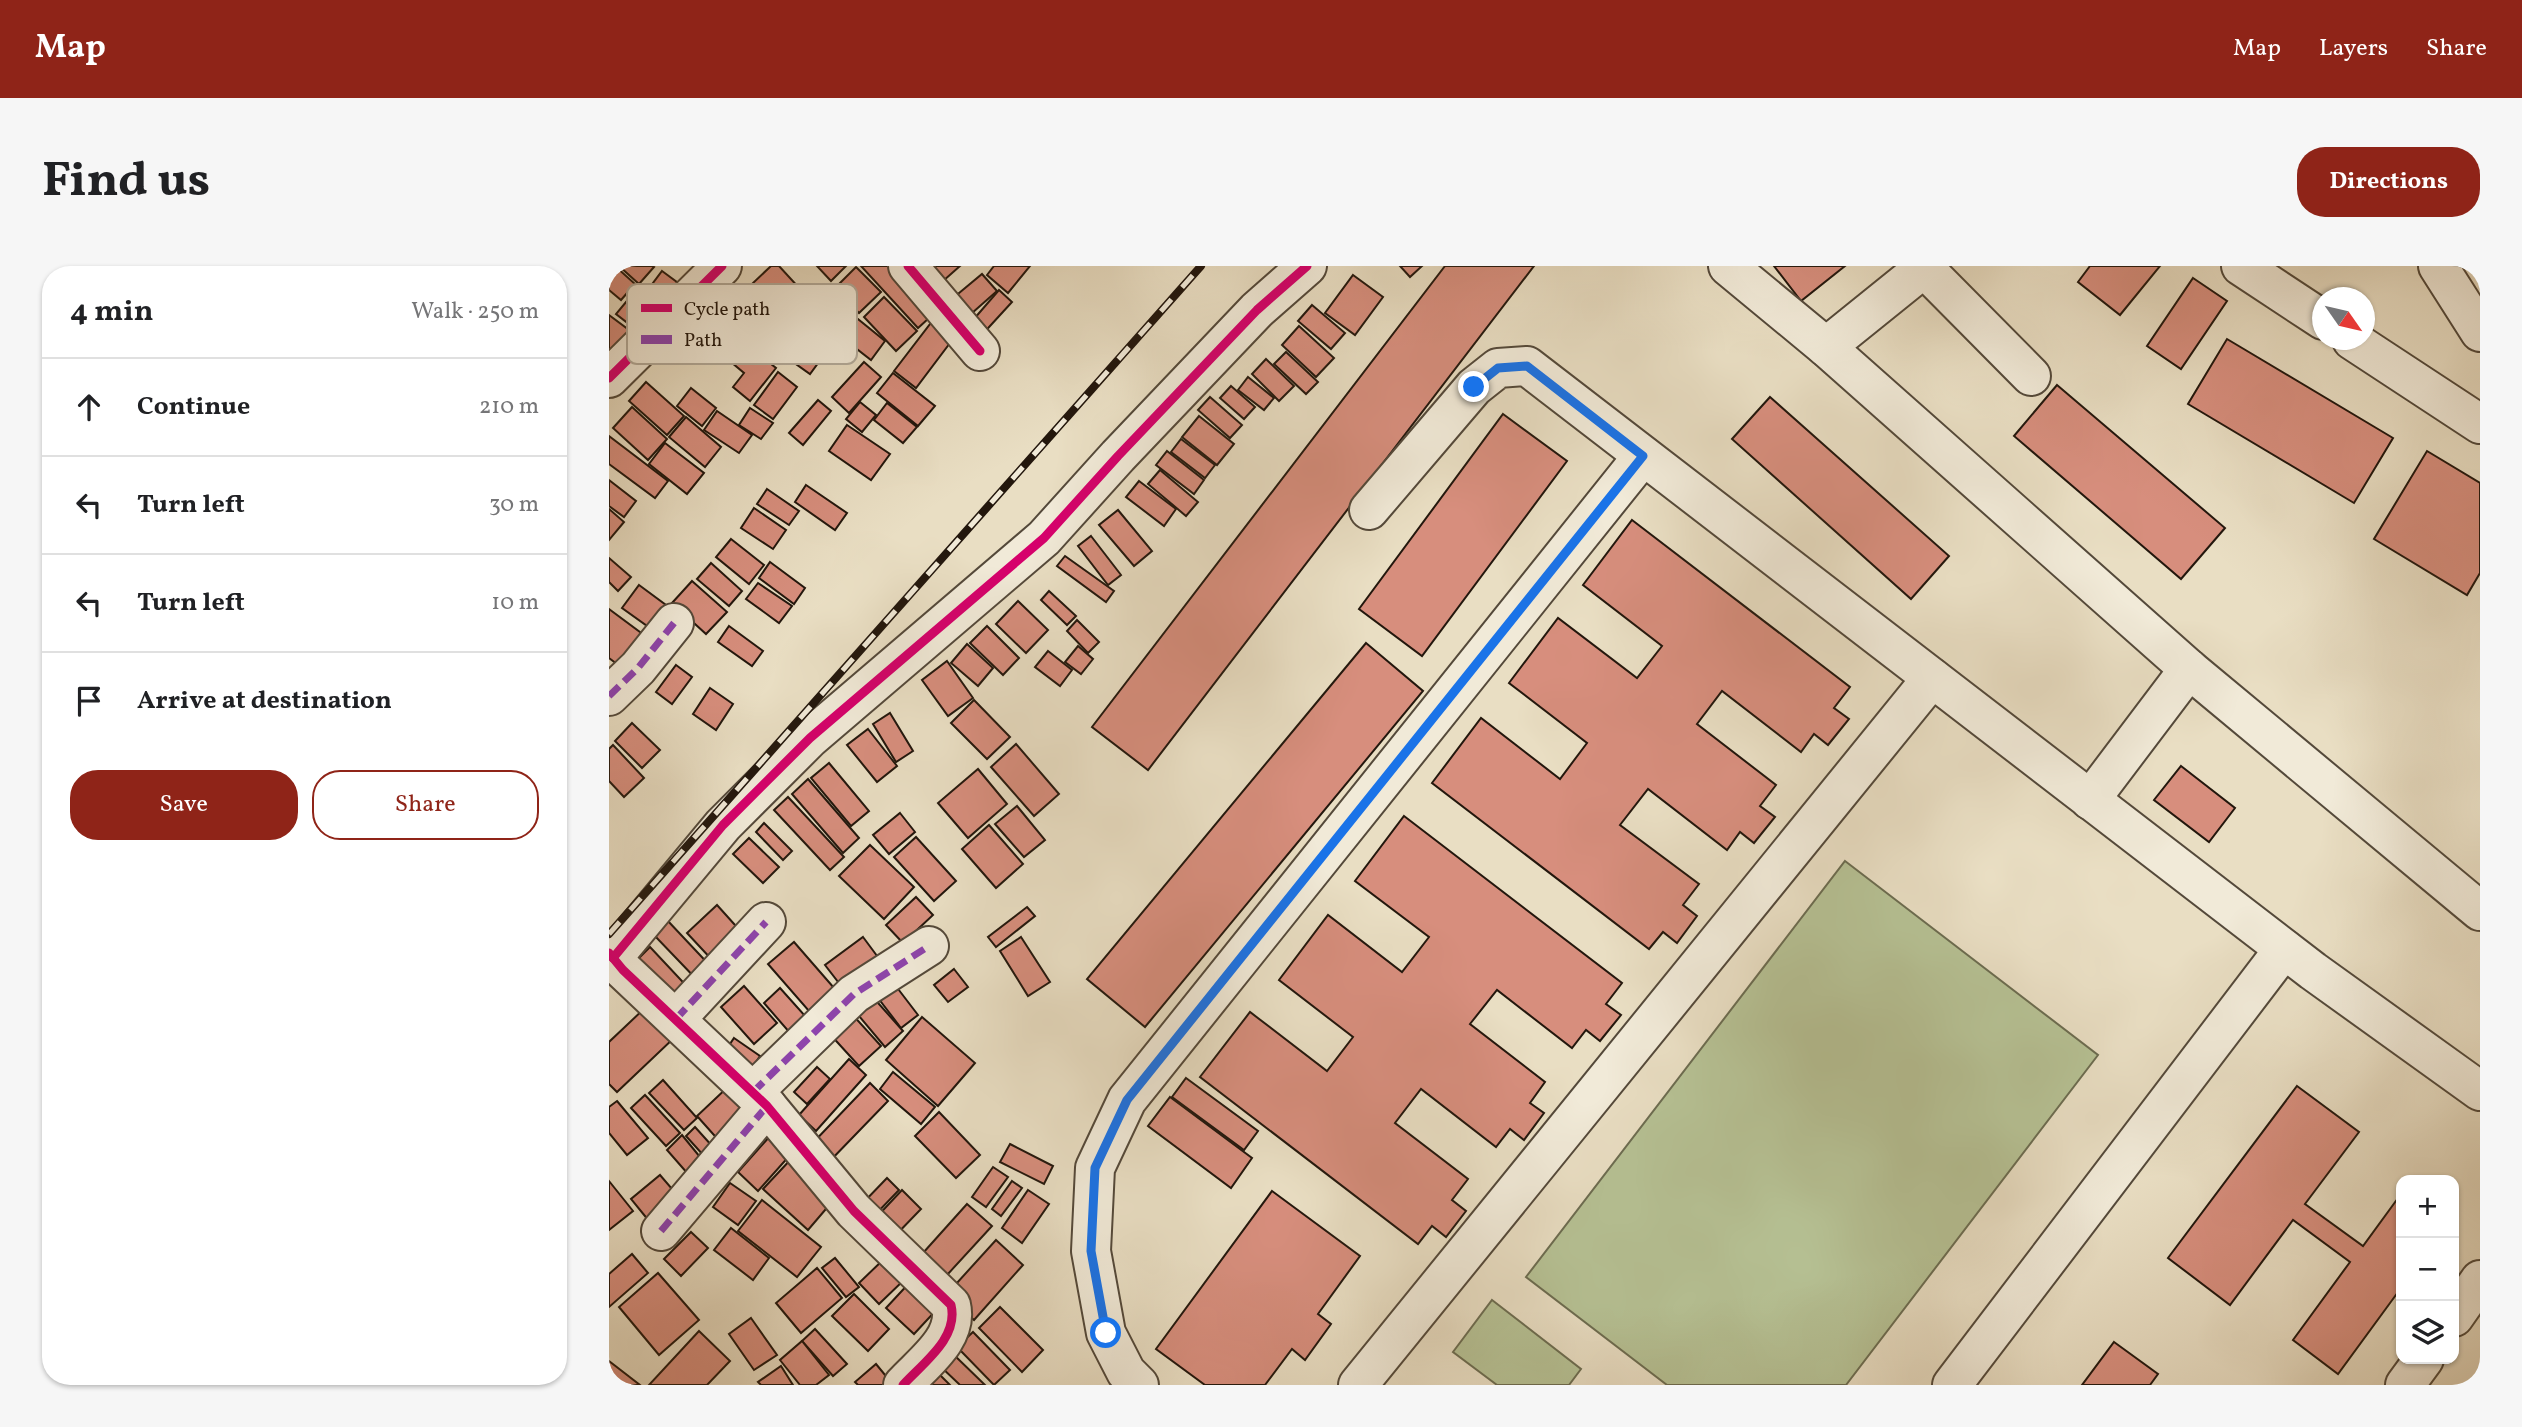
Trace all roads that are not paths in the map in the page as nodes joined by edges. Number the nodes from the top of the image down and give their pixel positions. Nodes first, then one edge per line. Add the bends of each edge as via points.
1 (722, 266) edge
2 (908, 266) edge
3 (1307, 266) edge
4 (1728, 266) edge
5 (2241, 266) edge
6 (2438, 266) edge
7 (1924, 267) edge
8 (704, 284) edge
9 (2312, 313) edge
10 (2480, 332) edge
11 (1826, 347) junction
12 (2367, 350) edge
13 (980, 351) dead end
14 (627, 360) edge
15 (2031, 376) dead end
16 (609, 378) edge
17 (2480, 424) edge
18 (1643, 456) junction
19 (1369, 510) dead end
20 (674, 623) dead end
21 (2189, 669) junction
22 (1932, 678) junction
23 (609, 696) edge
24 (2090, 800) junction
25 (2480, 911) edge
26 (766, 922) dead end
27 (929, 946) dead end
28 (2284, 949) junction
29 (613, 961) edge
30 (676, 1019) junction
31 (2480, 1091) edge
32 (760, 1099) junction
33 (661, 1231) dead end
34 (2480, 1280) edge
35 (2459, 1310) edge
36 (2420, 1364) edge
37 (903, 1385) edge
38 (1139, 1385) edge
39 (1358, 1385) edge
40 (1953, 1385) edge
41 (2405, 1385) edge

1 - 8 street
2 - 13 street
3 - 29 street via 1257,310 1044,538 810,738 723,825
4 - 11 street
5 - 9 street
6 - 10 street
7 - 11 street
7 - 15 street
11 - 21 street
12 - 17 street
14 - 16 street
18 - 19 street via 1527,366 1498,368 1474,387
18 - 22 street
18 - 38 street via 1127,1100 1095,1168 1091,1251 1106,1333 1126,1372
20 - 23 street
21 - 24 street
21 - 25 street
22 - 24 street
22 - 39 street
24 - 28 street
26 - 30 street
27 - 32 street via 854,994
28 - 31 street
28 - 40 street
29 - 30 street
30 - 32 street
32 - 33 street
32 - 37 street via 854,1211 951,1305 954,1316 949,1336
34 - 35 street
36 - 41 street

